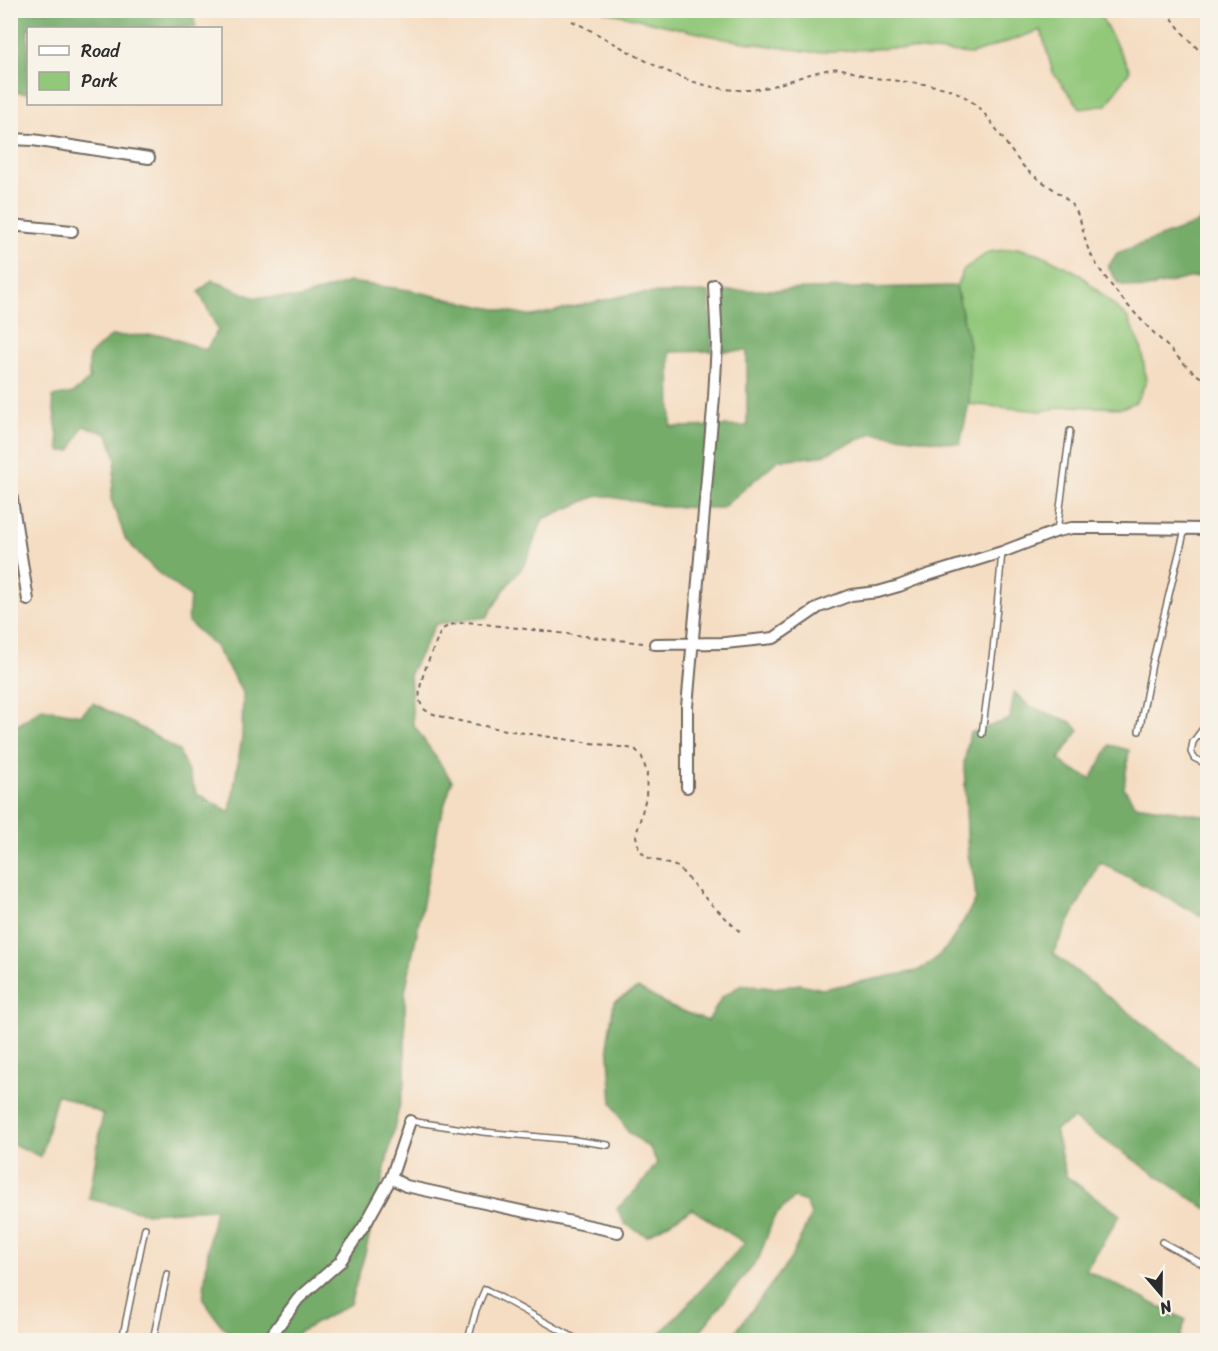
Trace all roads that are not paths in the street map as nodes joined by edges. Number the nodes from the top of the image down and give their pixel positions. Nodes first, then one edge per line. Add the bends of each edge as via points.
1 (10, 139) edge
2 (149, 158) dead end
3 (10, 225) edge
4 (72, 231) dead end
5 (714, 285) dead end
6 (1070, 431) dead end
7 (10, 486) edge
8 (1185, 529) junction
9 (1208, 529) edge
10 (1057, 531) junction
11 (1002, 552) junction
12 (28, 600) dead end
13 (655, 644) road end
14 (692, 645) junction
15 (1208, 722) edge
16 (1139, 731) dead end
17 (982, 734) dead end
18 (1208, 765) edge
19 (687, 787) dead end
20 (410, 1121) joint
21 (609, 1145) dead end
22 (391, 1178) junction
23 (145, 1228) dead end
24 (618, 1232) dead end
25 (1162, 1242) dead end
26 (1208, 1267) edge
27 (167, 1274) dead end
28 (122, 1341) edge
29 (153, 1341) edge
30 (268, 1341) edge
31 (468, 1341) edge
32 (578, 1341) edge

1 - 2 street
3 - 4 street
5 - 14 street via 714,398
6 - 10 lane
7 - 12 street
8 - 9 street
8 - 10 street
8 - 16 lane
10 - 11 street
11 - 14 street via 819,607 774,638
11 - 17 lane
13 - 14 street
14 - 19 street
15 - 18 lane via 1193,742 1191,752
20 - 21 lane
20 - 22 street
22 - 24 street via 406,1186
22 - 30 street via 339,1263 298,1299
23 - 28 lane
25 - 26 lane
27 - 29 lane
31 - 32 lane via 485,1290

